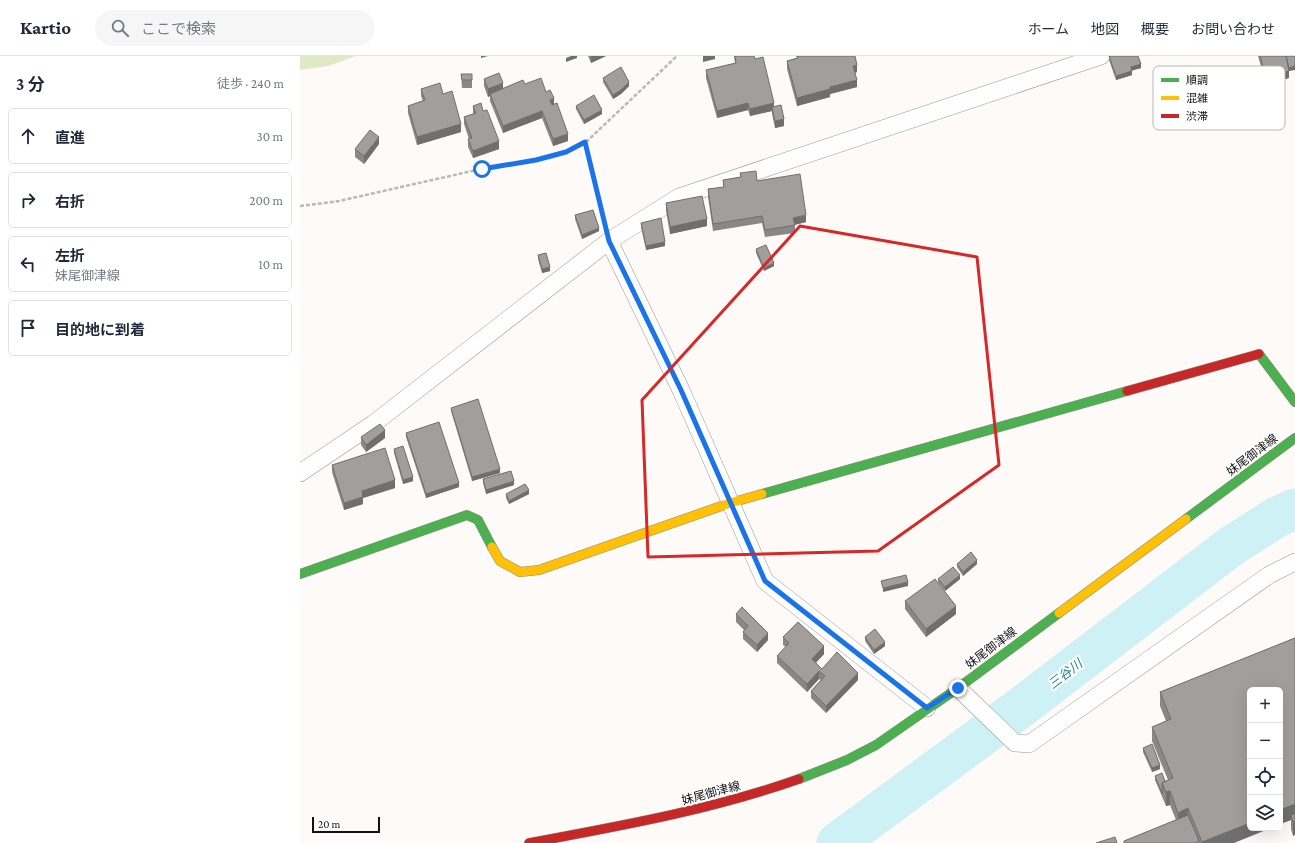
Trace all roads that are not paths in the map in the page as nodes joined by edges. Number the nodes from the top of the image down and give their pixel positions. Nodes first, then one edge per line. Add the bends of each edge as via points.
1 (1101, 56) edge
2 (609, 241) junction
3 (1295, 402) edge
4 (1295, 438) edge
5 (300, 473) edge
6 (730, 503) junction
7 (1295, 562) edge
8 (300, 574) edge
9 (958, 688) junction
10 (927, 708) junction
11 (529, 843) edge

1 - 2 street via 679,197
2 - 5 street via 373,424
2 - 6 street via 681,390
3 - 6 street via 1259,354
4 - 9 street, 妹尾御津線
6 - 8 street via 539,570 520,572 500,561 478,520 467,515
6 - 10 street via 765,581
7 - 9 street via 1269,575 1029,744 1015,743
9 - 10 street, 妹尾御津線
10 - 11 street, 妹尾御津線 via 892,735 848,760 802,778 678,814

